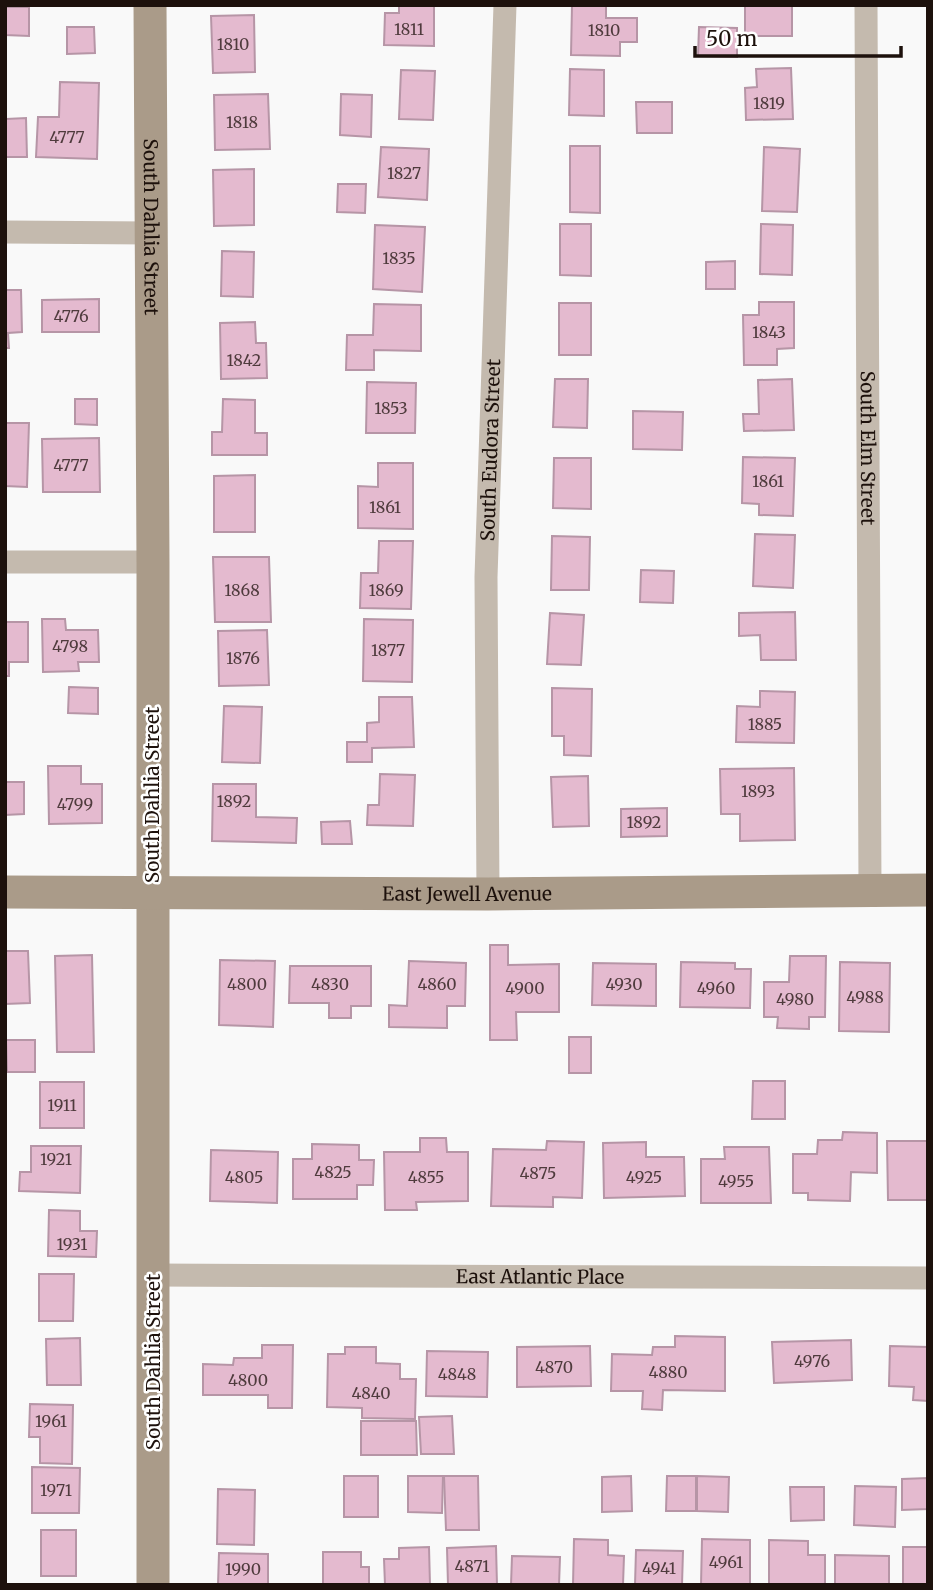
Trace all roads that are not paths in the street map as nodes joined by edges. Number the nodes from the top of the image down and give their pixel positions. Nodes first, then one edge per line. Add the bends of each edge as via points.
1 (150, 5) edge
2 (505, 5) edge
3 (866, 5) edge
4 (5, 232) edge
5 (151, 233) junction
6 (5, 562) edge
7 (153, 562) junction
8 (870, 889) junction
9 (928, 890) edge
10 (5, 892) edge
11 (152, 893) junction
12 (488, 894) junction
13 (152, 1275) junction
14 (928, 1278) edge
15 (153, 1585) edge

1 - 5 street, South Dahlia Street
2 - 12 street, South Eudora Street via 486,577
3 - 8 street, South Elm Street
4 - 5 street
5 - 7 street, South Dahlia Street
6 - 7 street
7 - 11 street, South Dahlia Street
8 - 9 street, East Jewell Avenue
8 - 12 street, East Jewell Avenue
10 - 11 street, East Jewell Avenue
11 - 12 street, East Jewell Avenue
11 - 13 street, South Dahlia Street
13 - 14 street, East Atlantic Place
13 - 15 street, South Dahlia Street

